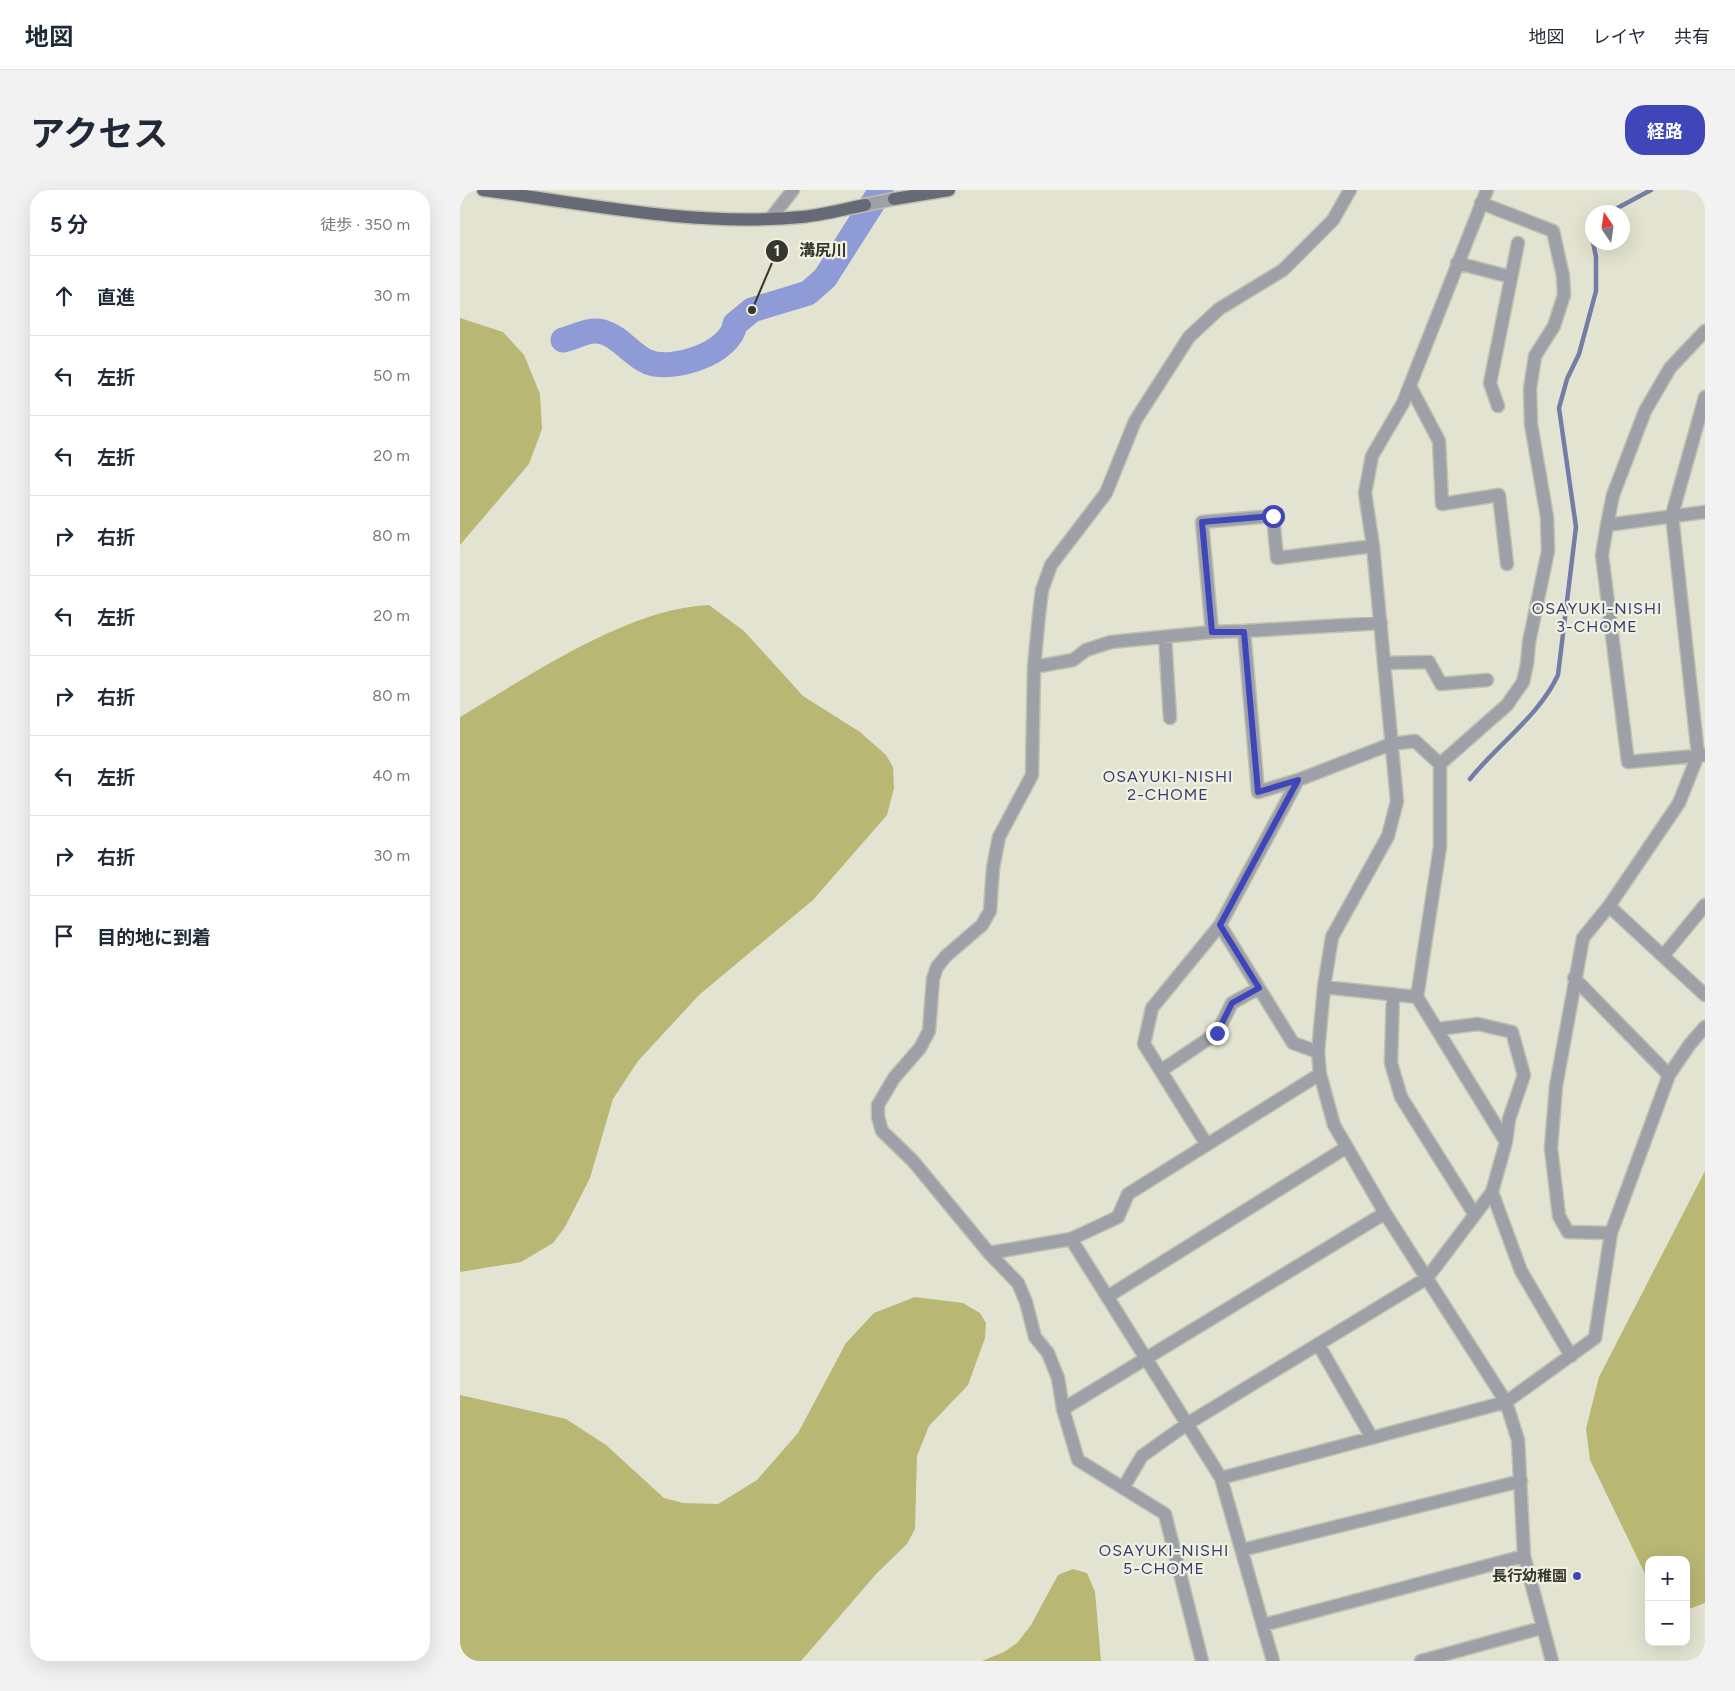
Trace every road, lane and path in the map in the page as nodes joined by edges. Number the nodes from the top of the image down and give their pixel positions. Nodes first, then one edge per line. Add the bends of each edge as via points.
1 (483, 190) edge
2 (793, 190) edge
3 (949, 190) edge
4 (1350, 190) edge
5 (1487, 190) edge
6 (894, 199) joint
7 (1481, 202) junction
8 (865, 205) joint
9 (772, 218) junction
10 (1518, 243) dead end
11 (1457, 263) junction
12 (1511, 277) junction
13 (1705, 331) edge
14 (1410, 386) junction
15 (1705, 397) edge
16 (1498, 406) dead end
17 (1705, 512) edge
18 (1672, 515) junction
19 (1607, 525) junction
20 (1373, 546) junction
21 (1507, 564) dead end
22 (1381, 622) junction
23 (1212, 632) junction
24 (1244, 632) junction
25 (1165, 637) junction
26 (1384, 663) junction
27 (1034, 667) junction
28 (1487, 680) dead end
29 (1170, 718) dead end
30 (1391, 744) junction
31 (1702, 755) edge
32 (1440, 764) junction
33 (1298, 780) junction
34 (1705, 905) edge
35 (1609, 906) junction
36 (1220, 925) junction
37 (1662, 956) junction
38 (1574, 978) junction
39 (1324, 987) junction
40 (1259, 988) junction
41 (1393, 994) junction
42 (1705, 995) edge
43 (1417, 997) junction
44 (1705, 1027) edge
45 (1438, 1029) junction
46 (1318, 1052) junction
47 (1162, 1070) junction
48 (1320, 1074) junction
49 (1669, 1075) junction
50 (1506, 1142) junction
51 (1207, 1145) junction
52 (1346, 1147) junction
53 (1492, 1192) junction
54 (1385, 1213) junction
55 (1475, 1215) junction
56 (1611, 1233) junction
57 (1072, 1239) junction
58 (989, 1254) junction
59 (1427, 1278) junction
60 (1107, 1297) junction
61 (1318, 1344) junction
62 (1571, 1356) junction
63 (1146, 1360) junction
64 (1506, 1402) junction
65 (1063, 1409) junction
66 (1187, 1424) junction
67 (1372, 1438) junction
68 (1222, 1478) junction
69 (1521, 1481) junction
70 (1123, 1488) junction
71 (1242, 1550) junction
72 (1524, 1556) junction
73 (1262, 1625) junction
74 (1541, 1628) junction
75 (1202, 1661) edge
76 (1272, 1661) edge
77 (1421, 1661) edge
78 (1552, 1661) edge

1 - 9 main road via 641,214
2 - 9 street
3 - 6 main road
4 - 27 street via 1333,220 1283,270 1219,309 1189,337 1135,421 1106,493 1051,564 1042,590
5 - 7 street
6 - 8 street
7 - 11 street
7 - 32 street via 1553,231 1563,276 1564,295 1554,326 1535,356 1530,389 1531,424 1547,517 1548,551 1524,682 1507,705
8 - 9 main road via 802,217
10 - 12 street
11 - 12 street
11 - 14 street
12 - 16 street via 1490,384
13 - 19 street via 1670,368 1645,411 1613,495
14 - 20 street via 1372,456 1365,493
14 - 21 street via 1439,441 1442,504 1499,495
15 - 18 street
17 - 18 street
18 - 19 street
18 - 31 street
19 - 31 street via 1602,555 1628,762
20 - 22 street
20 - 23 street via 1277,558 1273,516 1202,522
22 - 24 street
22 - 26 street
23 - 24 street
23 - 25 street
24 - 33 street via 1258,792
25 - 27 street via 1111,642 1086,650 1073,660
25 - 29 street
26 - 28 street via 1429,662 1441,684
26 - 30 street
27 - 58 street via 1032,775 999,836 990,911 982,925 937,967 929,1031 920,1048 894,1078 878,1106 882,1130 913,1161
30 - 32 street via 1415,741
30 - 33 street
30 - 39 street via 1397,801 1388,836 1332,937
31 - 35 street via 1679,803
32 - 43 street via 1440,847
33 - 36 street
34 - 37 street
35 - 37 street
35 - 38 street via 1583,938
36 - 40 street
36 - 47 street via 1152,1008 1144,1044
37 - 42 street
38 - 49 street
38 - 56 street via 1556,1086 1552,1148 1557,1207 1568,1232
39 - 41 street
39 - 46 street
40 - 46 street via 1293,1043
40 - 47 street via 1232,1003 1217,1033
41 - 43 street
41 - 55 street via 1391,1063 1401,1097
43 - 45 street
44 - 49 street
45 - 50 street
45 - 50 street via 1478,1024 1512,1032 1524,1075 1508,1119
46 - 48 street
47 - 51 street
48 - 51 street
48 - 52 street via 1334,1125
49 - 56 street
50 - 53 street
51 - 57 street via 1128,1194 1118,1217
52 - 54 street
52 - 60 street
53 - 55 street
53 - 62 street via 1521,1271
54 - 59 street
54 - 63 street
55 - 59 street
56 - 62 street via 1595,1338
57 - 58 street
57 - 60 street
58 - 65 street via 1018,1283 1036,1337 1048,1353 1058,1378
59 - 61 street
59 - 64 street
60 - 63 street
61 - 66 street
61 - 67 street
62 - 64 street
63 - 65 street
63 - 66 street
64 - 67 street
64 - 69 street via 1518,1440
65 - 70 street via 1078,1460
66 - 68 street
66 - 70 street via 1142,1456
67 - 68 street
68 - 71 street
69 - 71 street
69 - 72 street
70 - 75 street via 1165,1514
71 - 73 street
72 - 73 street
72 - 74 street
73 - 76 street
74 - 77 street
74 - 78 street

